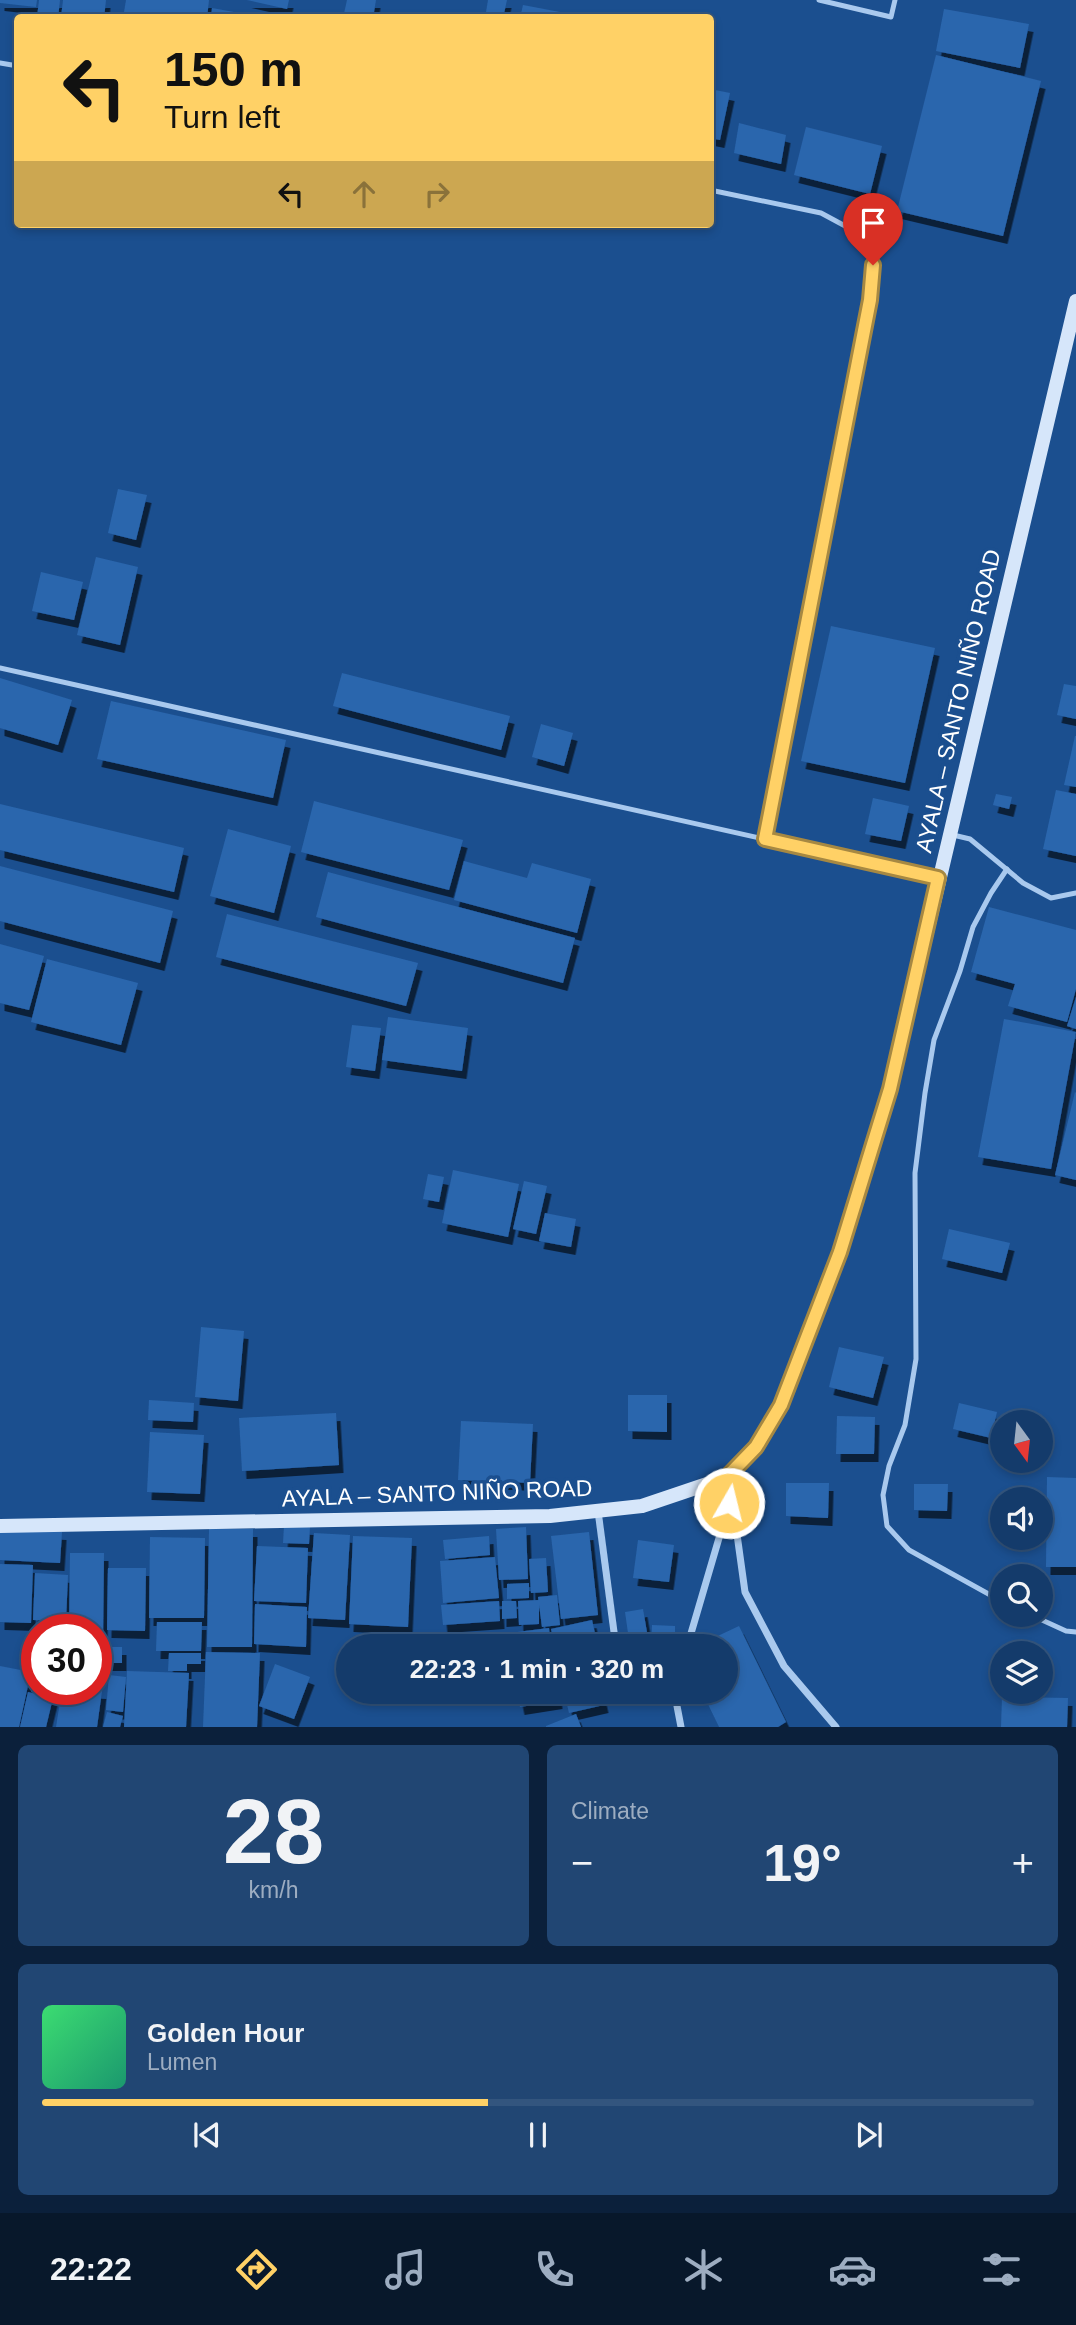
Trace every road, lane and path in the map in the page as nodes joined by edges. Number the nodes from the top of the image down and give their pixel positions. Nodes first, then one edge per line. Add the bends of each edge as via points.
1 (819, 0) edge
2 (895, 0) edge
3 (714, 191) edge
4 (1076, 301) edge
5 (0, 668) edge
6 (951, 834) junction
7 (765, 839) junction
8 (1007, 869) junction
9 (938, 878) junction
10 (1076, 893) edge
11 (727, 1477) junction
12 (729, 1503) junction
13 (598, 1511) junction
14 (0, 1526) edge
15 (990, 1595) edge
16 (1053, 1625) edge
17 (1076, 1632) edge
18 (614, 1634) edge
19 (691, 1634) edge
20 (677, 1704) edge
21 (681, 1727) edge
22 (836, 1727) edge

1 - 2 lane via 891,17
3 - 7 lane via 821,213 860,234 875,248 870,300
4 - 6 street, AYALA – SANTO NIÑO ROAD
5 - 7 lane
6 - 8 lane via 970,839
6 - 9 street, AYALA – SANTO NIÑO ROAD
7 - 9 lane
8 - 10 lane via 1051,898
8 - 15 lane via 973,928 934,1041 915,1173 916,1359 905,1425 883,1495 887,1526 909,1550
9 - 11 street, AYALA – SANTO NIÑO ROAD via 890,1089 840,1252 781,1405 756,1447
11 - 12 street
11 - 13 street, AYALA – SANTO NIÑO ROAD via 642,1506
12 - 19 street
12 - 22 street via 744,1592 784,1666
13 - 14 street, AYALA – SANTO NIÑO ROAD via 550,1516
13 - 18 street
16 - 17 lane
20 - 21 street

